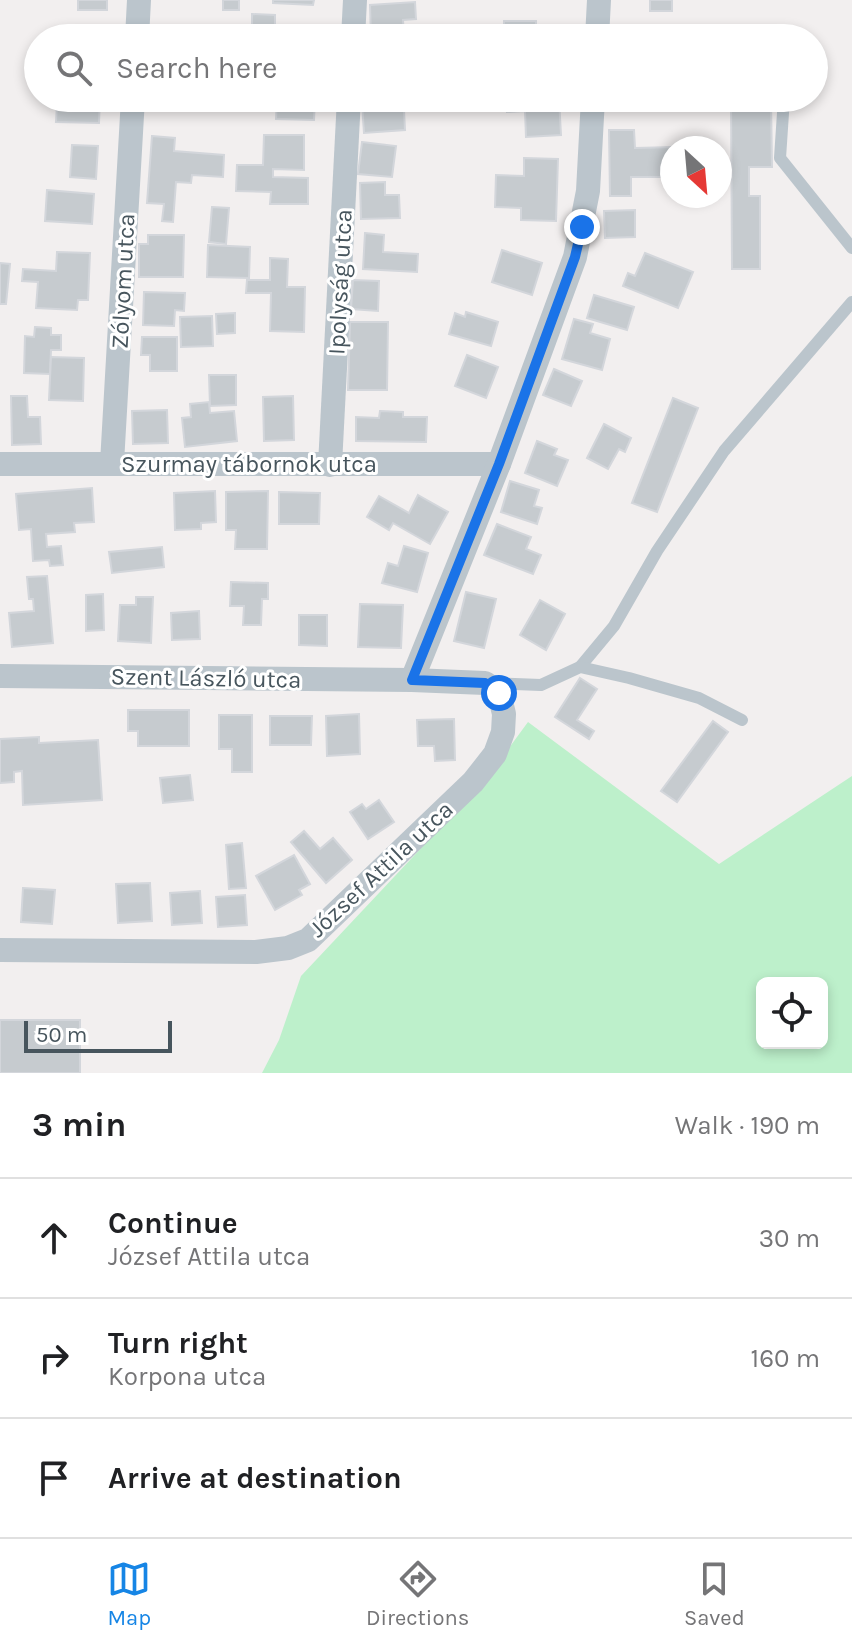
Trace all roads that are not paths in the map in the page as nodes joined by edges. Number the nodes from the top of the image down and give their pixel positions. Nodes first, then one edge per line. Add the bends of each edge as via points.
1 (139, 0) edge
2 (355, 0) edge
3 (599, 0) edge
4 (138, 24) edge
5 (354, 24) edge
6 (598, 24) edge
7 (132, 112) edge
8 (348, 112) edge
9 (592, 112) edge
10 (783, 112) edge
11 (852, 248) edge
12 (852, 302) edge
13 (112, 463) junction
14 (0, 464) edge
15 (499, 464) junction
16 (330, 465) junction
17 (580, 667) junction
18 (0, 676) edge
19 (412, 680) junction
20 (485, 683) junction
21 (742, 720) dead end
22 (0, 950) edge

1 - 4 street
2 - 5 street
3 - 6 street
7 - 13 street, Zólyom utca
8 - 16 street, Ipolyság utca
9 - 15 street via 588,191 575,257
10 - 11 lane via 780,158
12 - 17 lane via 724,451 614,626
13 - 14 street, Szurmay tábornok utca
13 - 16 street, Szurmay tábornok utca
15 - 16 street, Szurmay tábornok utca
15 - 19 street
17 - 20 lane via 541,685
17 - 21 lane via 699,698
18 - 19 street, Szent László utca
19 - 20 street
20 - 22 street, József Attila utca via 499,693 504,714 495,754 473,782 308,940 256,952

